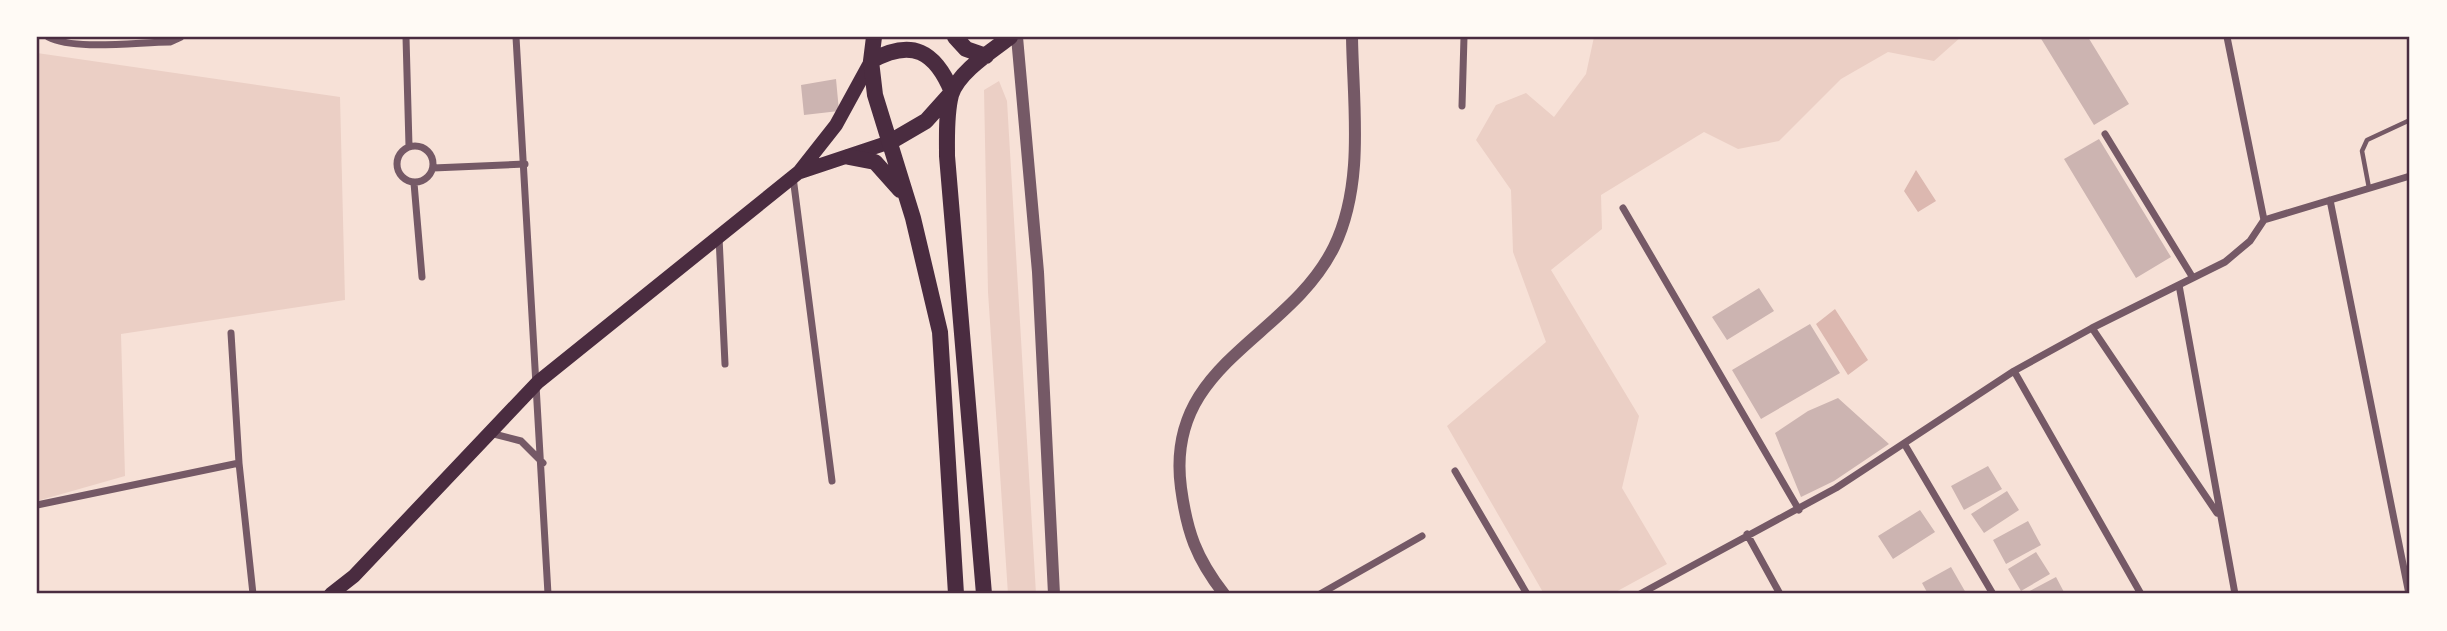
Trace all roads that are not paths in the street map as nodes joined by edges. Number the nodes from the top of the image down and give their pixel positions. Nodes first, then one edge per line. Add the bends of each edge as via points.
1 (48, 37) edge
2 (181, 37) edge
3 (406, 37) edge
4 (516, 37) edge
5 (874, 37) edge
6 (955, 37) edge
7 (1010, 37) edge
8 (1017, 37) edge
9 (1352, 37) edge
10 (1464, 37) edge
11 (2227, 37) edge
12 (986, 56) junction
13 (871, 61) junction
14 (952, 92) junction
15 (1462, 106) dead end
16 (2410, 120) edge
17 (2105, 134) dead end
18 (890, 142) junction
19 (409, 146) junction
20 (849, 157) junction
21 (524, 164) junction
22 (433, 167) junction
23 (796, 174) junction
24 (2410, 176) edge
25 (414, 183) junction
26 (2369, 188) junction
27 (2330, 200) junction
28 (1623, 208) dead end
29 (913, 218) junction
30 (2264, 220) junction
31 (719, 237) junction
32 (422, 277) dead end
33 (2193, 278) junction
34 (2179, 285) junction
35 (2092, 328) junction
36 (231, 333) dead end
37 (724, 364) dead end
38 (2014, 371) junction
39 (538, 382) junction
40 (489, 433) junction
41 (1905, 445) junction
42 (239, 463) junction
43 (542, 463) junction
44 (1455, 471) dead end
45 (832, 481) dead end
46 (37, 505) edge
47 (1799, 510) junction
48 (2220, 516) junction
49 (1747, 534) junction
50 (1422, 536) dead end
51 (253, 594) edge
52 (331, 594) edge
53 (548, 594) edge
54 (956, 594) edge
55 (984, 594) edge
56 (1054, 594) edge
57 (1224, 594) edge
58 (1320, 594) edge
59 (1527, 594) edge
60 (1640, 594) edge
61 (1780, 594) edge
62 (1993, 594) edge
63 (2141, 594) edge
64 (2235, 594) edge
65 (2409, 594) edge

1 - 2 street via 75,43 170,42
3 - 19 street
4 - 21 street
5 - 13 highway
6 - 12 highway via 966,49
7 - 12 highway
8 - 56 street via 1038,272
9 - 57 street via 1354,162 1335,245 1292,303 1234,354 1203,389 1188,414 1180,443 1187,528
10 - 15 street
11 - 30 street
12 - 14 highway
13 - 14 highway via 899,49 915,50 943,70
13 - 18 highway via 875,95
13 - 23 main road via 836,125
14 - 18 highway via 926,121
14 - 55 highway via 947,156
16 - 26 lane via 2367,140 2362,151
17 - 33 street
18 - 20 main road
18 - 29 highway
19 - 22 street via 427,150
19 - 25 street via 400,152 397,172
20 - 23 main road
20 - 29 highway via 883,168
21 - 22 street
21 - 39 street
22 - 25 street via 426,179
23 - 31 main road
23 - 45 street
24 - 26 street
25 - 32 street
26 - 27 street
27 - 30 street
27 - 65 street
28 - 47 street
29 - 54 highway via 940,332
30 - 33 street via 2239,251
31 - 37 street
31 - 39 main road
33 - 34 street
34 - 35 street
34 - 48 street
35 - 38 street
35 - 48 street
36 - 42 street
38 - 41 street
38 - 63 street
39 - 40 main road
39 - 43 street
40 - 43 street via 522,441
40 - 52 main road via 354,576
41 - 47 street
41 - 62 street
42 - 46 street
42 - 51 street
43 - 53 street
44 - 59 street
47 - 49 street
48 - 64 street
49 - 60 street
49 - 61 street
50 - 58 street

